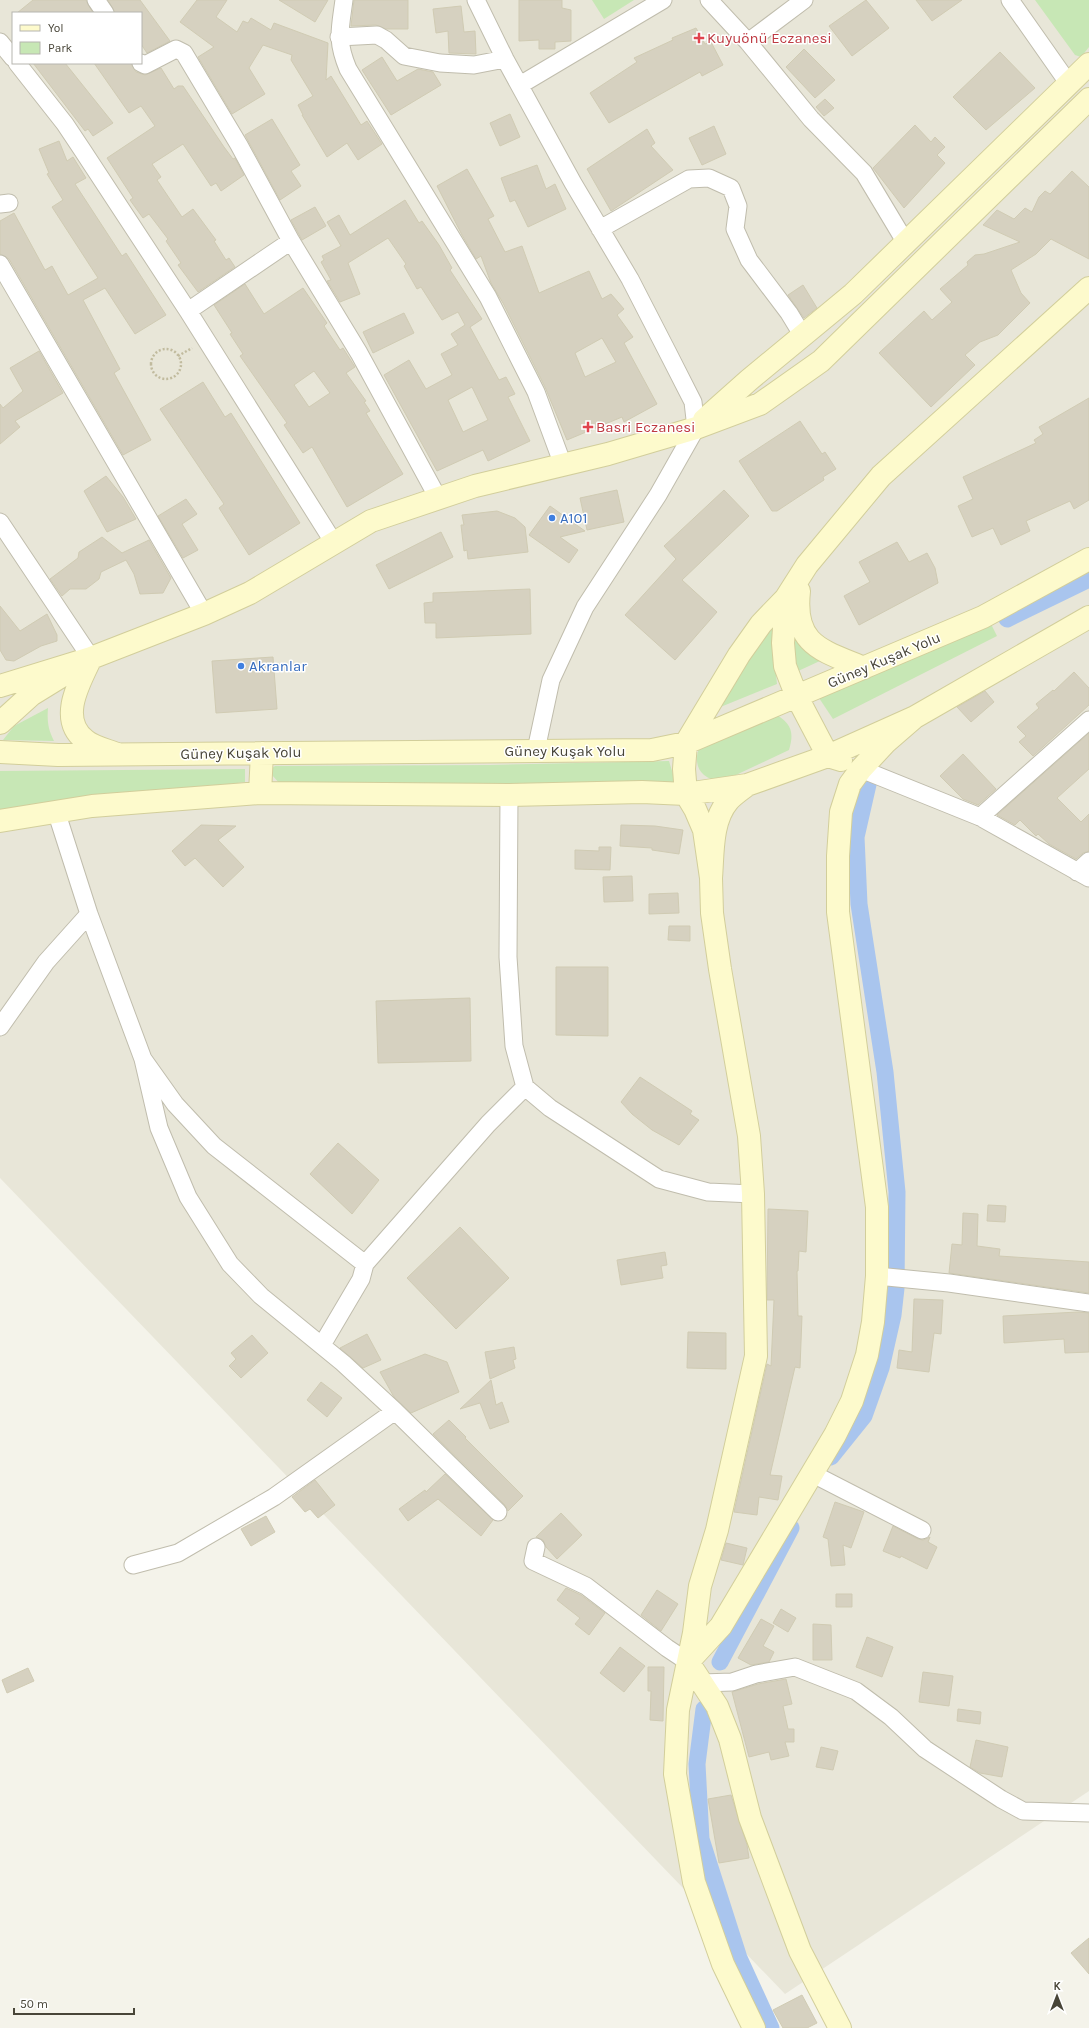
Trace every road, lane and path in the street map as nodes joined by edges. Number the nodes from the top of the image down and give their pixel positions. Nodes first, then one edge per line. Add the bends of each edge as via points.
1 (96, 0) edge
2 (344, 0) edge
3 (476, 0) edge
4 (663, 0) edge
5 (709, 0) edge
6 (804, 0) edge
7 (1010, 0) edge
8 (104, 12) edge
9 (339, 37) junction
10 (0, 42) edge
11 (748, 42) junction
12 (12, 57) edge
13 (505, 59) junction
14 (18, 64) edge
15 (142, 64) edge
16 (1089, 64) edge
17 (1069, 84) junction
18 (520, 85) junction
19 (1088, 103) edge
20 (600, 229) junction
21 (291, 241) junction
22 (906, 243) junction
23 (0, 264) edge
24 (1089, 288) edge
25 (188, 311) junction
26 (803, 336) junction
27 (153, 372) joint
28 (696, 428) junction
29 (563, 465) junction
30 (438, 498) junction
31 (0, 522) edge
32 (334, 543) junction
33 (1089, 559) edge
34 (807, 565) junction
35 (786, 598) junction
36 (204, 614) junction
37 (1089, 617) edge
38 (91, 658) junction
39 (864, 668) junction
40 (0, 686) edge
41 (797, 697) junction
42 (915, 718) junction
43 (1089, 720) edge
44 (0, 723) edge
45 (686, 743) junction
46 (536, 750) junction
47 (0, 752) edge
48 (262, 753) junction
49 (116, 754) junction
50 (828, 756) junction
51 (861, 768) junction
52 (747, 785) junction
53 (260, 793) junction
54 (686, 794) junction
55 (509, 795) junction
56 (56, 811) junction
57 (980, 817) junction
58 (0, 821) edge
59 (1085, 870) edge
60 (711, 878) junction
61 (89, 914) junction
62 (0, 1027) edge
63 (143, 1059) junction
64 (525, 1087) junction
65 (753, 1194) junction
66 (365, 1264) junction
67 (881, 1276) junction
68 (1089, 1303) edge
69 (322, 1345) junction
70 (395, 1411) junction
71 (812, 1474) junction
72 (498, 1512) dead end
73 (922, 1530) dead end
74 (536, 1547) dead end
75 (133, 1565) dead end
76 (688, 1662) junction
77 (702, 1683) junction
78 (1089, 1813) edge
79 (754, 2028) edge
80 (840, 2028) edge

1 - 8 street
2 - 9 street
3 - 13 street
4 - 18 street
5 - 11 street
6 - 11 street
7 - 17 street
9 - 13 street via 377,35 404,56 440,63 474,65
9 - 29 street via 340,51 348,69 488,297 536,392
10 - 12 street
11 - 22 street via 811,119 864,173
13 - 18 street
14 - 25 street via 68,129
15 - 21 street via 151,63 176,49 184,53 239,145
16 - 17 main road
17 - 22 main road
18 - 20 street
19 - 28 main road via 821,361 760,404
20 - 26 street via 689,179 709,178 731,188 738,206 735,229 750,260
20 - 28 street via 630,279 693,402
21 - 25 street
21 - 30 street via 358,353
22 - 26 main road via 853,294
23 - 36 street
24 - 34 main road via 881,476
25 - 32 street
26 - 28 main road
27 - 27 path via 162,379 174,377 181,367 178,356 169,349 158,351 151,361
28 - 29 main road
28 - 46 street via 658,495 585,607 551,680
29 - 30 main road via 475,486
30 - 32 main road via 371,521
31 - 38 street
32 - 36 main road via 250,593
33 - 39 main road, Güney Kuşak Yolu via 983,617
34 - 35 main road
34 - 39 main road via 799,587 797,610 805,636 822,651
35 - 41 main road via 783,635 785,666
35 - 45 main road via 761,624 739,654
36 - 38 main road
37 - 42 main road
38 - 40 main road
38 - 44 main road via 31,695
38 - 49 main road via 74,696 74,728 86,741
39 - 41 main road, Güney Kuşak Yolu
41 - 45 main road, Güney Kuşak Yolu
41 - 50 main road
42 - 50 main road
42 - 51 main road via 885,743
43 - 57 street
45 - 46 main road, Güney Kuşak Yolu via 652,750
45 - 54 main road
46 - 48 main road, Güney Kuşak Yolu
47 - 49 main road, Güney Kuşak Yolu
48 - 49 main road, Güney Kuşak Yolu
48 - 53 main road
50 - 51 main road
50 - 52 main road
51 - 57 street
51 - 67 main road via 850,784 841,812 838,912 877,1207
52 - 54 main road
52 - 60 main road via 728,800 719,816 714,838
53 - 55 main road
53 - 56 main road
54 - 55 main road via 642,792
54 - 60 main road via 704,830
55 - 64 street via 508,957 514,1046
56 - 58 main road
56 - 61 street
57 - 59 street
60 - 65 main road via 712,913 720,969 750,1136
61 - 62 street via 46,962
61 - 63 street
63 - 66 street via 175,1104 214,1146
63 - 69 street via 159,1128 188,1197 226,1257 261,1296
64 - 65 street via 550,1108 659,1179 708,1192
64 - 66 street via 488,1124
65 - 76 main road via 756,1356 717,1530 700,1586
66 - 69 street via 361,1280
67 - 68 street
67 - 71 main road via 868,1348 852,1401
69 - 70 street
70 - 72 street
70 - 75 street via 274,1497 178,1553
71 - 73 street
71 - 76 main road via 721,1626
74 - 76 street via 533,1561 586,1586
76 - 77 main road
76 - 79 main road via 678,1710 675,1774 694,1882 723,1964
77 - 78 street via 732,1682 756,1674 795,1667 856,1691 891,1717 925,1749 1001,1799 1024,1811
77 - 80 main road via 717,1706 730,1739 750,1818 800,1951

